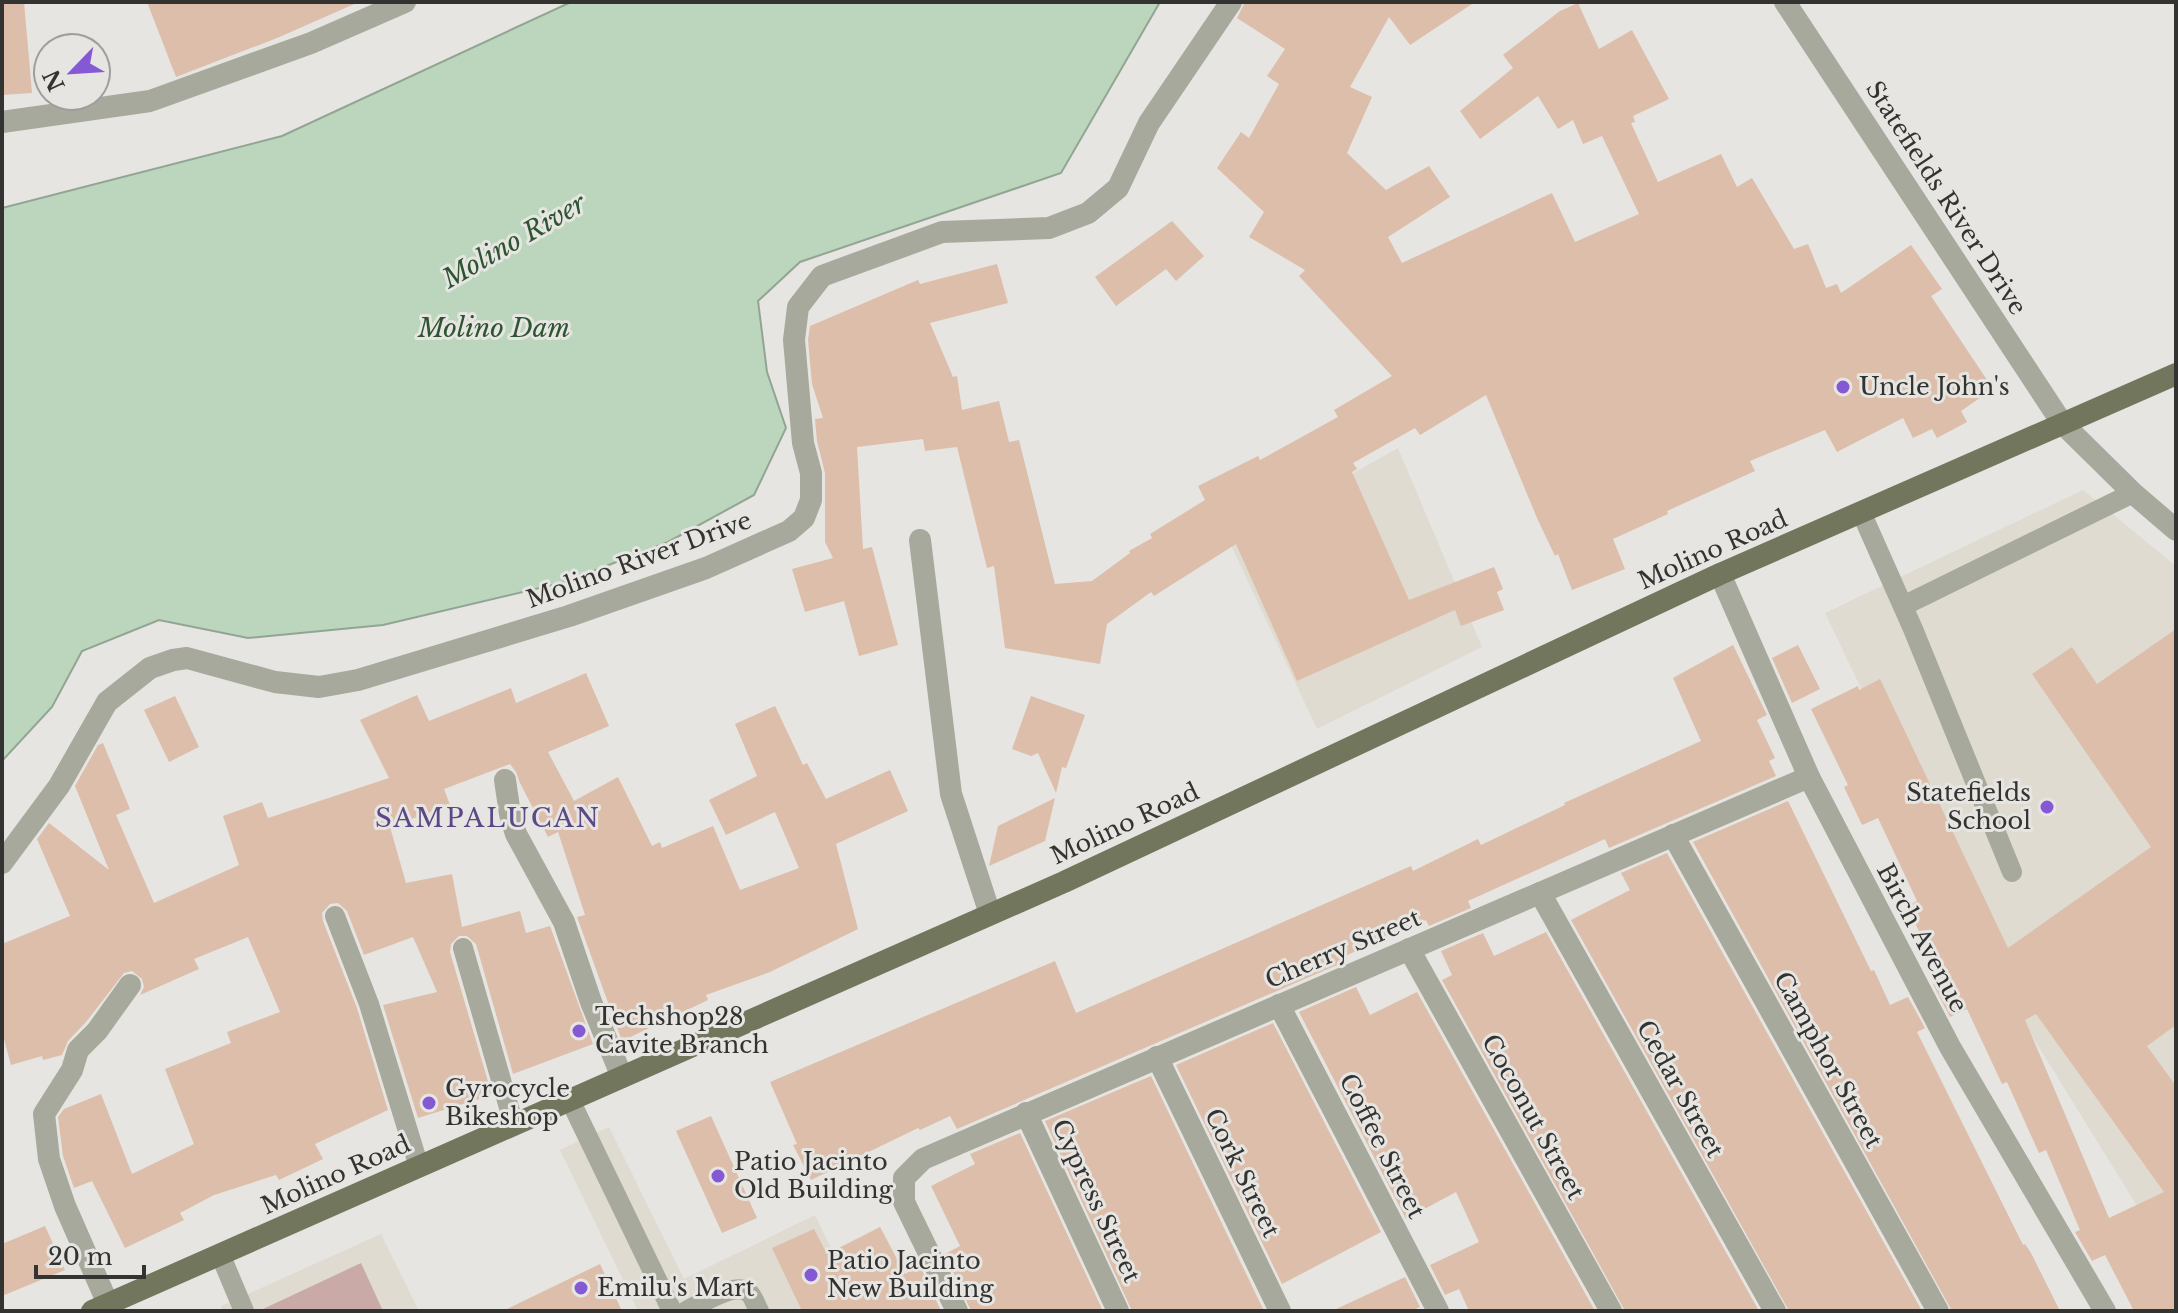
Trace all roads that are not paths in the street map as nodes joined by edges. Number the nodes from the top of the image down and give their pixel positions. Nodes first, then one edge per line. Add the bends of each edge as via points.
1 (405, 2) edge
2 (1231, 2) edge
3 (1785, 2) edge
4 (2, 122) edge
5 (2176, 374) edge
6 (2062, 423) junction
7 (2133, 493) junction
8 (1861, 512) junction
9 (2176, 530) edge
10 (920, 540) dead end
11 (1720, 574) junction
12 (1903, 606) junction
13 (1809, 777) junction
14 (505, 780) dead end
15 (1673, 835) junction
16 (2, 863) edge
17 (2012, 872) dead end
18 (1540, 893) junction
19 (990, 914) junction
20 (335, 916) dead end
21 (463, 948) dead end
22 (1409, 949) junction
23 (130, 985) dead end
24 (1279, 1005) junction
25 (1157, 1057) junction
26 (622, 1077) junction
27 (570, 1100) junction
28 (1026, 1113) junction
29 (514, 1125) junction
30 (419, 1167) junction
31 (220, 1254) junction
32 (100, 1307) edge
33 (244, 1311) edge
34 (672, 1311) edge
35 (686, 1311) edge
36 (759, 1311) edge
37 (957, 1311) edge
38 (1118, 1311) edge
39 (1280, 1311) edge
40 (1438, 1311) edge
41 (1611, 1311) edge
42 (1775, 1311) edge
43 (1938, 1311) edge
44 (2105, 1311) edge

1 - 4 street via 311,43 150,101
2 - 16 street, Molino River Drive via 1149,123 1118,188 1088,213 1049,228 942,232 822,276 798,307 794,340 811,500 804,518 789,531 706,568 569,616 358,680 319,687 275,682 187,658 150,668 107,702 59,786
3 - 6 street, Statefields River Drive
5 - 6 main road, Molino Road
6 - 7 street, Statefields River Drive
6 - 8 main road, Molino Road
7 - 9 street, Statefields River Drive
7 - 12 lane
8 - 11 main road, Molino Road
8 - 12 lane
10 - 19 street via 951,794
11 - 13 street, Birch Avenue
11 - 19 main road, Molino Road
12 - 17 lane
13 - 15 street, Cherry Street
13 - 44 street, Birch Avenue via 1950,1047
14 - 26 street via 516,834 564,922
15 - 18 street, Cherry Street
15 - 43 street, Camphor Street
18 - 22 street, Cherry Street
18 - 42 street, Cedar Street
19 - 26 main road, Molino Road
20 - 30 lane via 369,1004
21 - 29 lane
22 - 24 street, Cherry Street
22 - 41 street, Coconut Street
23 - 32 street via 83,1043 44,1114 49,1159
24 - 25 street, Cherry Street
24 - 40 street, Coffee Street
25 - 28 street, Cherry Street
25 - 39 street, Cork Street
26 - 27 main road, Molino Road
27 - 29 main road, Molino Road
27 - 34 lane
28 - 37 street, Cherry Street via 923,1159 904,1178 904,1202
28 - 38 street, Cypress Street
29 - 30 main road, Molino Road
30 - 31 main road, Molino Road
31 - 32 main road, Molino Road
31 - 33 lane
35 - 36 lane via 733,1288 751,1294

